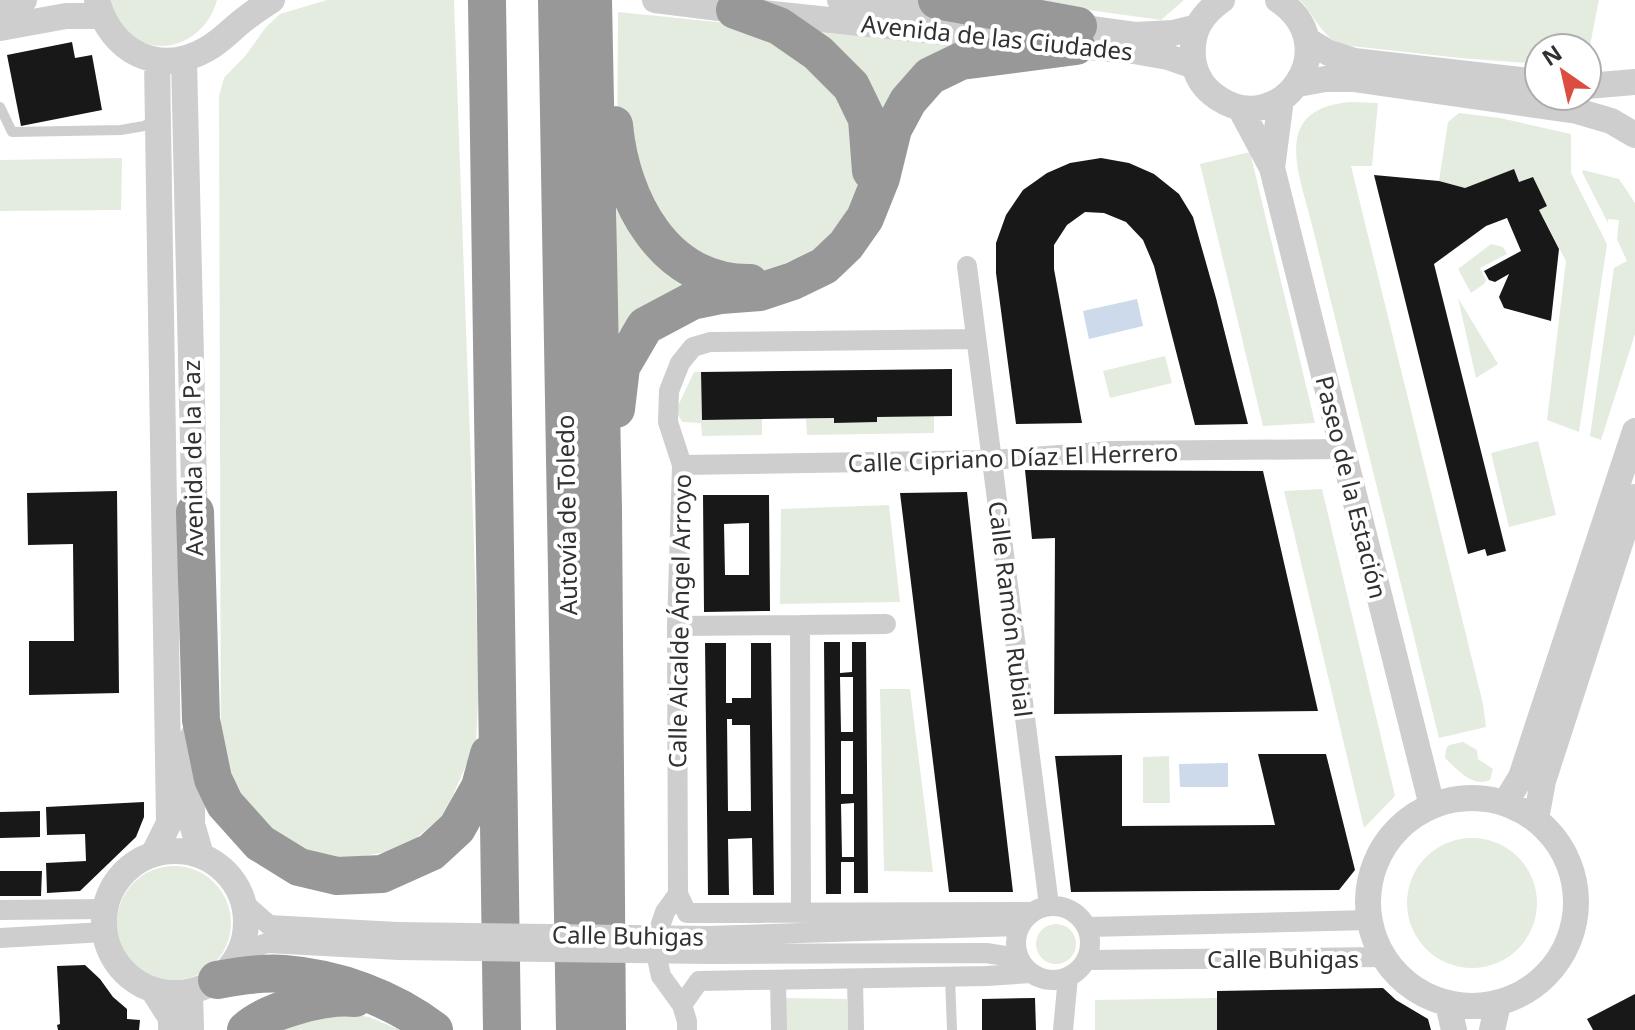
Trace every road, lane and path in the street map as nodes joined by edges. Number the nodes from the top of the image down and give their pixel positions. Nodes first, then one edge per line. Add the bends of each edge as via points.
1 (24, 0) edge
2 (237, 0) edge
3 (272, 0) edge
4 (487, 0) edge
5 (557, 0) edge
6 (655, 0) edge
7 (840, 0) edge
8 (937, 0) edge
9 (1222, 0) edge
10 (1278, 0) edge
11 (0, 6) edge
12 (99, 8) edge
13 (593, 8) edge
14 (735, 10) junction
15 (1197, 27) junction
16 (0, 28) edge
17 (225, 36) junction
18 (1077, 36) junction
19 (1307, 40) junction
20 (184, 60) junction
21 (157, 61) junction
22 (1194, 66) junction
23 (1523, 80) edge
24 (1635, 82) edge
25 (1603, 85) edge
26 (1289, 91) junction
27 (0, 107) edge
28 (1240, 108) junction
29 (158, 118) junction
30 (1635, 135) edge
31 (1272, 168) junction
32 (865, 218) junction
33 (967, 266) dead end
34 (793, 281) junction
35 (976, 339) junction
36 (1635, 431) edge
37 (1343, 449) junction
38 (992, 460) junction
39 (682, 465) junction
40 (1635, 497) edge
41 (603, 509) junction
42 (195, 512) junction
43 (886, 624) dead end
44 (800, 625) junction
45 (677, 626) junction
46 (497, 696) junction
47 (1505, 803) junction
48 (1432, 806) junction
49 (1536, 819) junction
50 (154, 853) junction
51 (201, 855) junction
52 (678, 894) junction
53 (244, 903) junction
54 (0, 910) edge
55 (801, 913) junction
56 (1033, 914) junction
57 (104, 920) junction
58 (1369, 920) junction
59 (1088, 927) junction
60 (0, 938) edge
61 (398, 941) junction
62 (709, 945) junction
63 (1383, 957) junction
64 (1087, 960) junction
65 (1041, 972) junction
66 (215, 975) junction
67 (950, 977) junction
68 (855, 978) junction
69 (778, 980) junction
70 (153, 990) junction
71 (385, 1001) junction
72 (1448, 1004) junction
73 (1498, 1004) junction
74 (682, 1005) junction
75 (1063, 1023) edge
76 (171, 1030) edge
77 (191, 1030) edge
78 (246, 1030) edge
79 (434, 1030) edge
80 (502, 1030) edge
81 (575, 1030) edge
82 (607, 1030) edge
83 (687, 1030) edge
84 (779, 1030) edge
85 (856, 1030) edge
86 (952, 1030) edge
87 (1454, 1030) edge
88 (1492, 1030) edge

1 - 11 street
2 - 17 street
3 - 17 street
4 - 46 highway
5 - 81 highway, Autovía de Toledo
6 - 14 street, Avenida de las Ciudades
7 - 18 street, Avenida de las Ciudades
8 - 18 highway
9 - 15 street
10 - 19 street via 1301,23
12 - 16 street
12 - 21 street via 114,37 133,53
13 - 34 highway via 611,77 622,174 651,233 677,259 709,276 745,283
13 - 41 highway, Autovía de Toledo
14 - 18 street, Avenida de las Ciudades
14 - 32 highway via 779,26 818,53 851,86 867,119 872,163
15 - 18 street, Avenida de las Ciudades via 1173,33
15 - 22 street
17 - 20 street
18 - 22 street, Avenida de las Ciudades
18 - 32 highway via 961,61 930,76 893,129
19 - 23 street via 1354,61
19 - 26 street, Paseo de la Estación via 1305,70
20 - 21 street
20 - 42 street, Avenida de la Paz
21 - 29 street, Avenida de la Paz
22 - 28 street via 1211,93
24 - 25 street
26 - 28 street via 1261,107
26 - 30 street via 1325,79 1353,79 1577,111
26 - 31 street, Paseo de la Estación
27 - 29 lane via 12,132 121,130
28 - 31 street, Paseo de la Estación
29 - 50 street, Avenida de la Paz via 169,823
31 - 37 street, Paseo de la Estación
32 - 34 highway via 824,266
33 - 35 street, Calle Ramón Rubial
34 - 41 highway via 760,292 692,301 645,326 621,367
35 - 38 street, Calle Ramón Rubial
35 - 39 street, Calle Alcalde Ángel Arroyo via 710,342 693,347 669,391 668,422
36 - 47 street via 1521,777
37 - 38 street, Calle Cipriano Díaz El Herrero via 1111,451
37 - 48 street, Paseo de la Estación
38 - 39 street, Calle Cipriano Díaz El Herrero
38 - 56 street, Calle Ramón Rubial
39 - 45 street, Calle Alcalde Ángel Arroyo
40 - 49 street via 1543,781
41 - 82 highway, Autovía de Toledo
42 - 46 highway via 201,720 213,779 225,804 260,843 299,867 337,876 382,874 431,852 457,828 480,787
42 - 51 street, Avenida de la Paz via 192,824
43 - 44 street
44 - 45 street
44 - 55 street
45 - 52 street, Calle Alcalde Ángel Arroyo
46 - 80 highway
47 - 48 street via 1468,798
47 - 49 street
48 - 58 street via 1402,824 1380,852 1369,885
49 - 73 street via 1562,848 1576,884 1575,923 1560,959 1533,987
50 - 51 street
50 - 57 street via 115,883
51 - 53 street via 235,882
52 - 55 street via 687,913
52 - 74 street, Calle Alcalde Ángel Arroyo via 654,944 661,976
53 - 61 street, Calle Buhigas via 269,925
53 - 66 street via 246,927
54 - 57 street
55 - 56 street
56 - 59 street via 1071,909
56 - 62 street, Calle Buhigas
56 - 65 street via 1015,941
57 - 60 street
57 - 70 street via 115,961
58 - 59 street, Calle Buhigas
58 - 63 street
59 - 64 street
61 - 62 street, Calle Buhigas, bridge
61 - 66 street, Calle Buhigas via 267,943
62 - 65 street, Calle Buhigas via 986,953
63 - 64 street, Calle Buhigas
63 - 72 street via 1411,987
64 - 65 street via 1081,968
65 - 67 street
65 - 75 street
66 - 70 street
66 - 71 highway via 284,974 338,984
66 - 77 street
67 - 68 street
67 - 86 lane
68 - 69 street
68 - 85 street
69 - 74 street via 699,981
69 - 84 street
70 - 76 street via 171,1018
71 - 78 highway via 341,996 276,1011
71 - 79 highway
72 - 73 street
72 - 87 street
73 - 88 street
74 - 83 street, Calle Alcalde Ángel Arroyo

